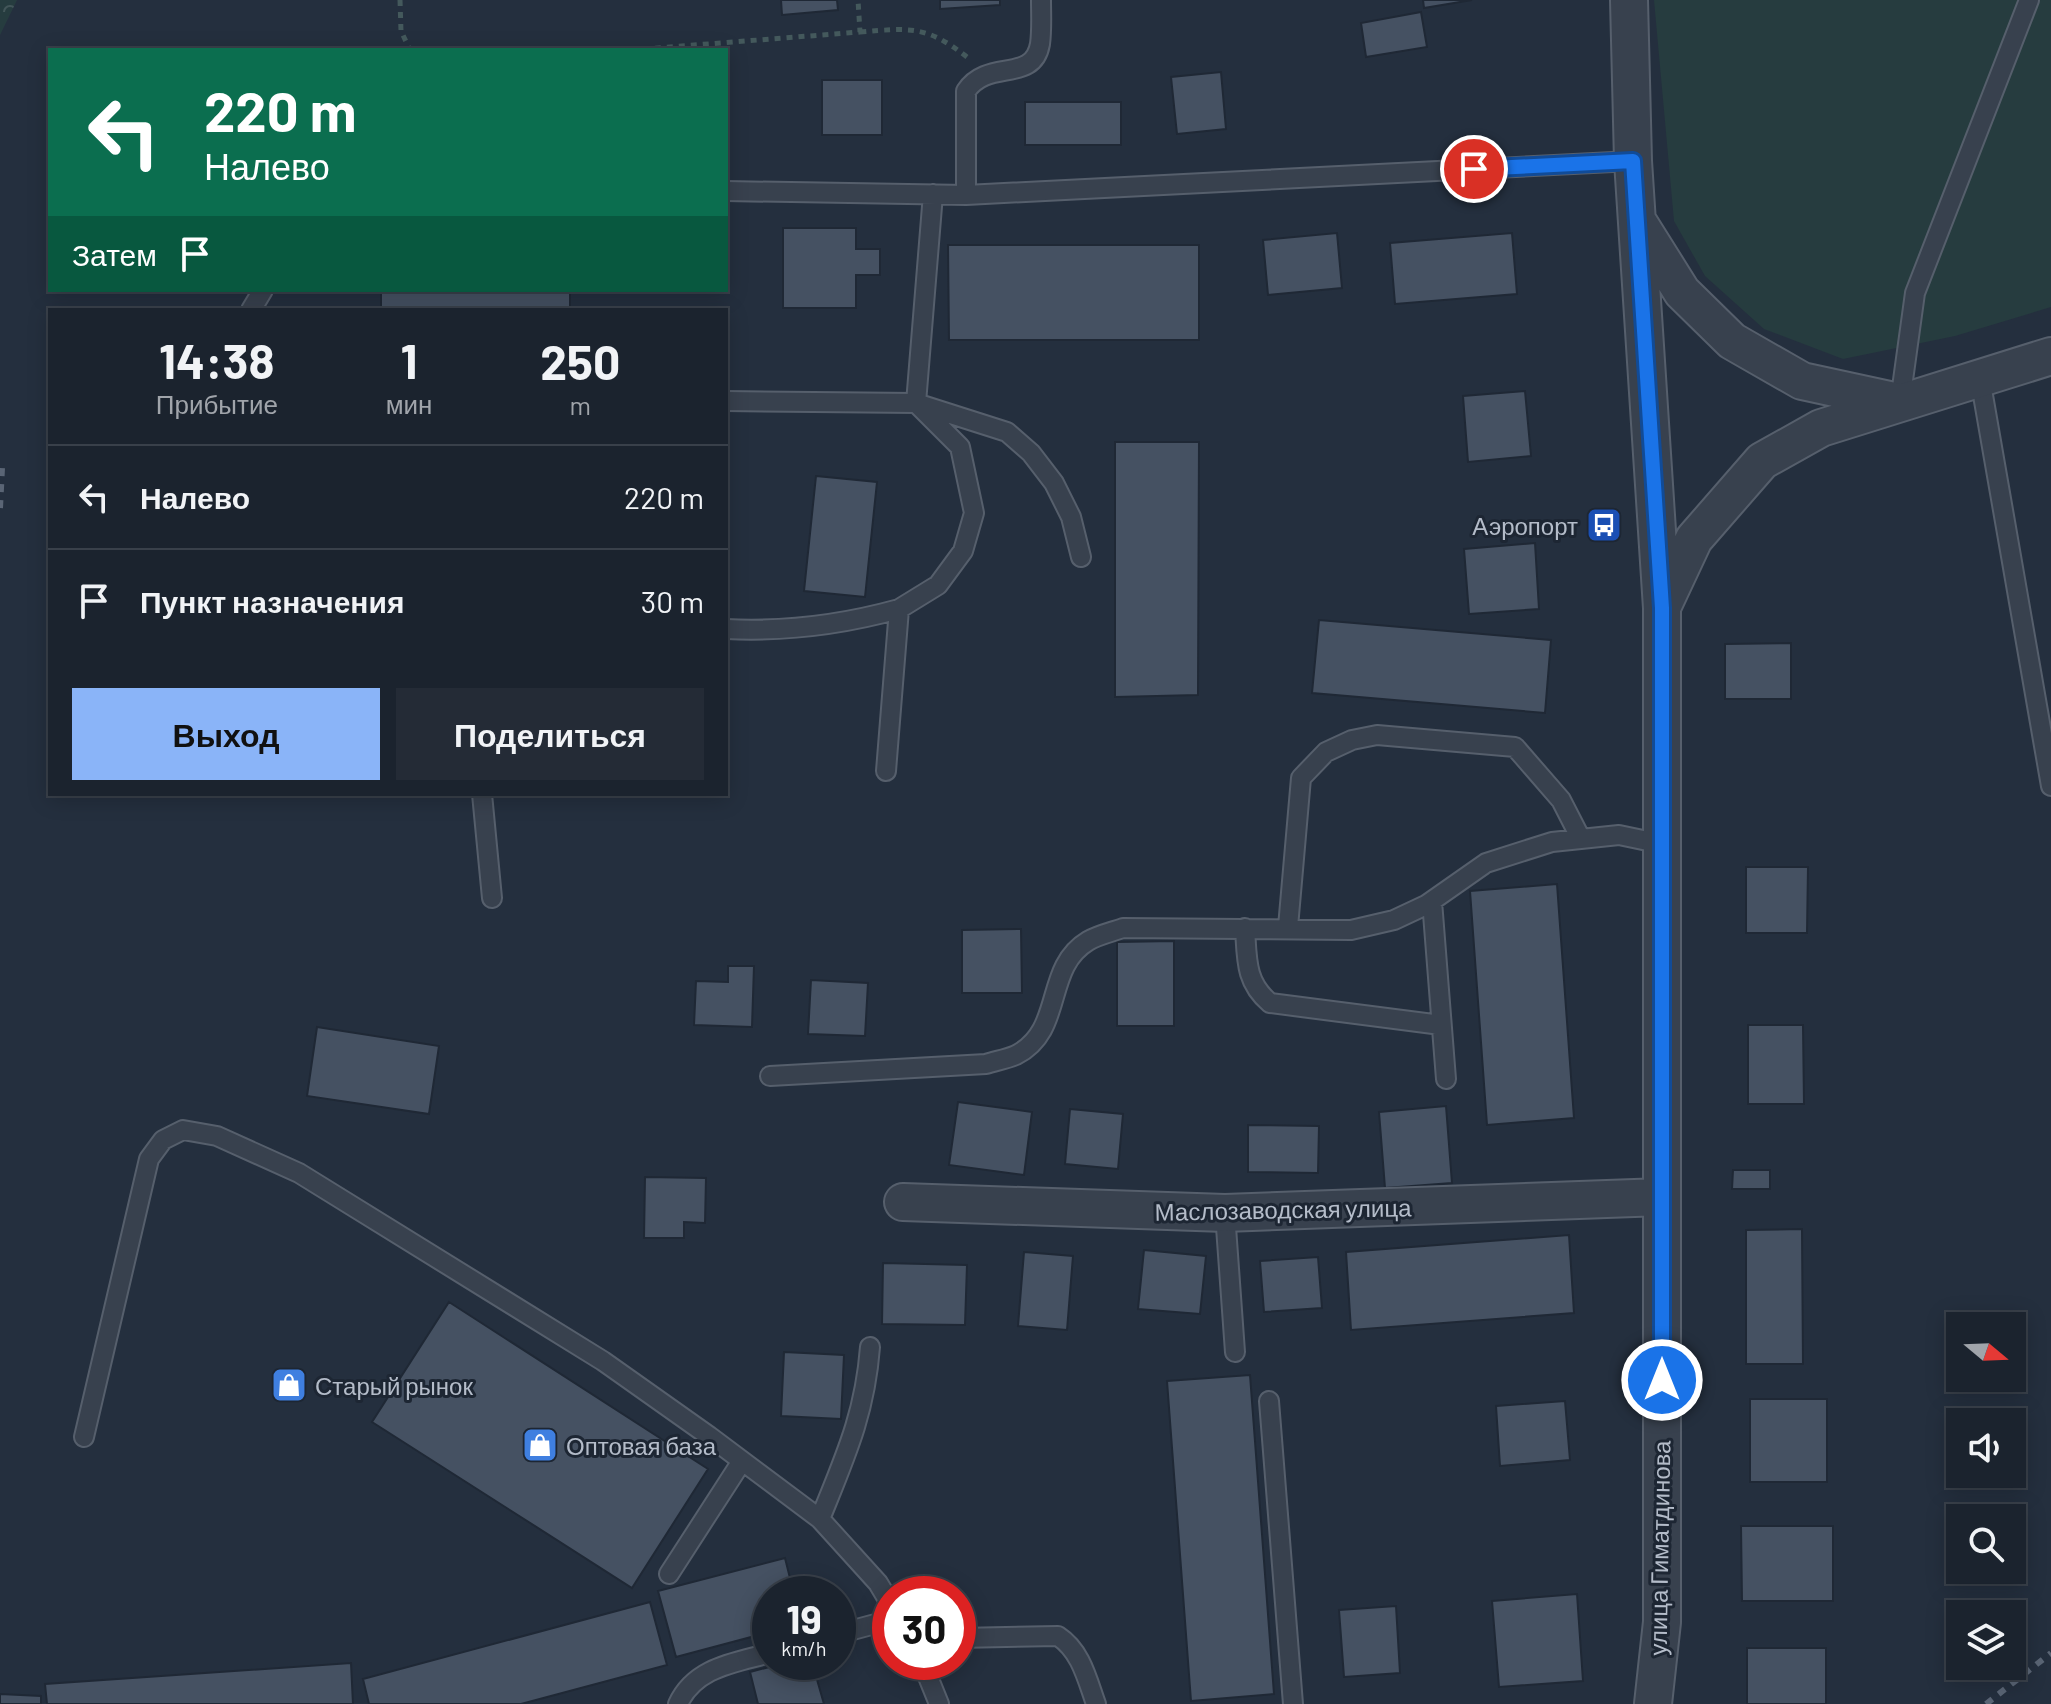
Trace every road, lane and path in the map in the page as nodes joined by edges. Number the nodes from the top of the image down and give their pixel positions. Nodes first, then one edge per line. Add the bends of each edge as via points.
1 (400, 0) edge
2 (858, 0) edge
3 (1041, 0) edge
4 (1629, 0) edge
5 (2029, 0) edge
6 (860, 32) junction
7 (409, 48) edge
8 (656, 48) edge
9 (987, 72) junction
10 (1633, 161) junction
11 (728, 191) edge
12 (933, 194) junction
13 (966, 195) junction
14 (1638, 222) junction
15 (2051, 356) edge
16 (1980, 378) junction
17 (728, 401) edge
18 (1900, 402) junction
19 (916, 403) junction
20 (1081, 557) dead end
21 (1662, 608) junction
22 (899, 609) junction
23 (728, 629) edge
24 (886, 771) dead end
25 (2051, 786) edge
26 (482, 796) edge
27 (1581, 839) junction
28 (1662, 844) junction
29 (492, 898) dead end
30 (1432, 901) junction
31 (1288, 927) junction
32 (1245, 928) junction
33 (1441, 1025) junction
34 (770, 1076) dead end
35 (1446, 1079) dead end
36 (1662, 1197) junction
37 (903, 1202) dead end
38 (1225, 1213) junction
39 (870, 1347) dead end
40 (1235, 1352) dead end
41 (1269, 1401) dead end
42 (84, 1437) dead end
43 (742, 1461) junction
44 (820, 1519) junction
45 (669, 1574) dead end
46 (872, 1576) edge
47 (976, 1638) edge
48 (752, 1658) edge
49 (929, 1680) edge
50 (678, 1704) edge
51 (939, 1704) edge
52 (1096, 1704) edge
53 (1293, 1704) edge
54 (1653, 1704) edge

1 - 7 path via 401,31
2 - 6 path
3 - 9 lane via 1040,47 1033,59 1020,69
4 - 10 street, улица Гиматдинова
5 - 18 lane via 1915,293
6 - 8 path
6 - 9 path via 932,32
9 - 13 lane via 966,91
10 - 13 lane
10 - 14 street, улица Гиматдинова
11 - 12 lane
12 - 13 lane
12 - 19 lane
14 - 18 street via 1682,292 1732,341 1802,381
14 - 21 street, улица Гиматдинова
15 - 16 street
16 - 18 street
16 - 25 lane
17 - 19 lane
18 - 21 street via 1821,428 1762,461 1694,539
19 - 20 lane via 1007,432 1031,453 1071,517
19 - 22 lane via 960,447 974,513 963,551 938,585
21 - 28 street, улица Гиматдинова
22 - 23 lane via 846,624
22 - 24 lane
26 - 29 lane
27 - 28 lane via 1619,835
27 - 30 lane via 1552,842 1486,863
27 - 31 lane via 1561,800 1515,747 1377,735 1352,740 1326,752 1301,778
28 - 36 street, улица Гиматдинова
30 - 31 lane via 1394,920 1351,930
30 - 33 lane
31 - 32 lane
32 - 33 lane via 1248,973 1270,1003
32 - 34 lane via 1123,928 1088,941 1072,955 1057,981 1049,1020 1016,1055 986,1064
33 - 35 lane
36 - 38 street, Маслозаводская улица
36 - 54 street, улица Гиматдинова via 1662,1622
37 - 38 street, Маслозаводская улица
38 - 40 lane
39 - 44 lane via 858,1428
41 - 53 lane
42 - 43 lane via 149,1159 163,1140 183,1130 217,1136 299,1173 603,1361
43 - 44 lane
43 - 45 lane
44 - 46 lane
47 - 52 lane via 1058,1636 1070,1644
48 - 50 lane via 695,1679
49 - 51 lane

